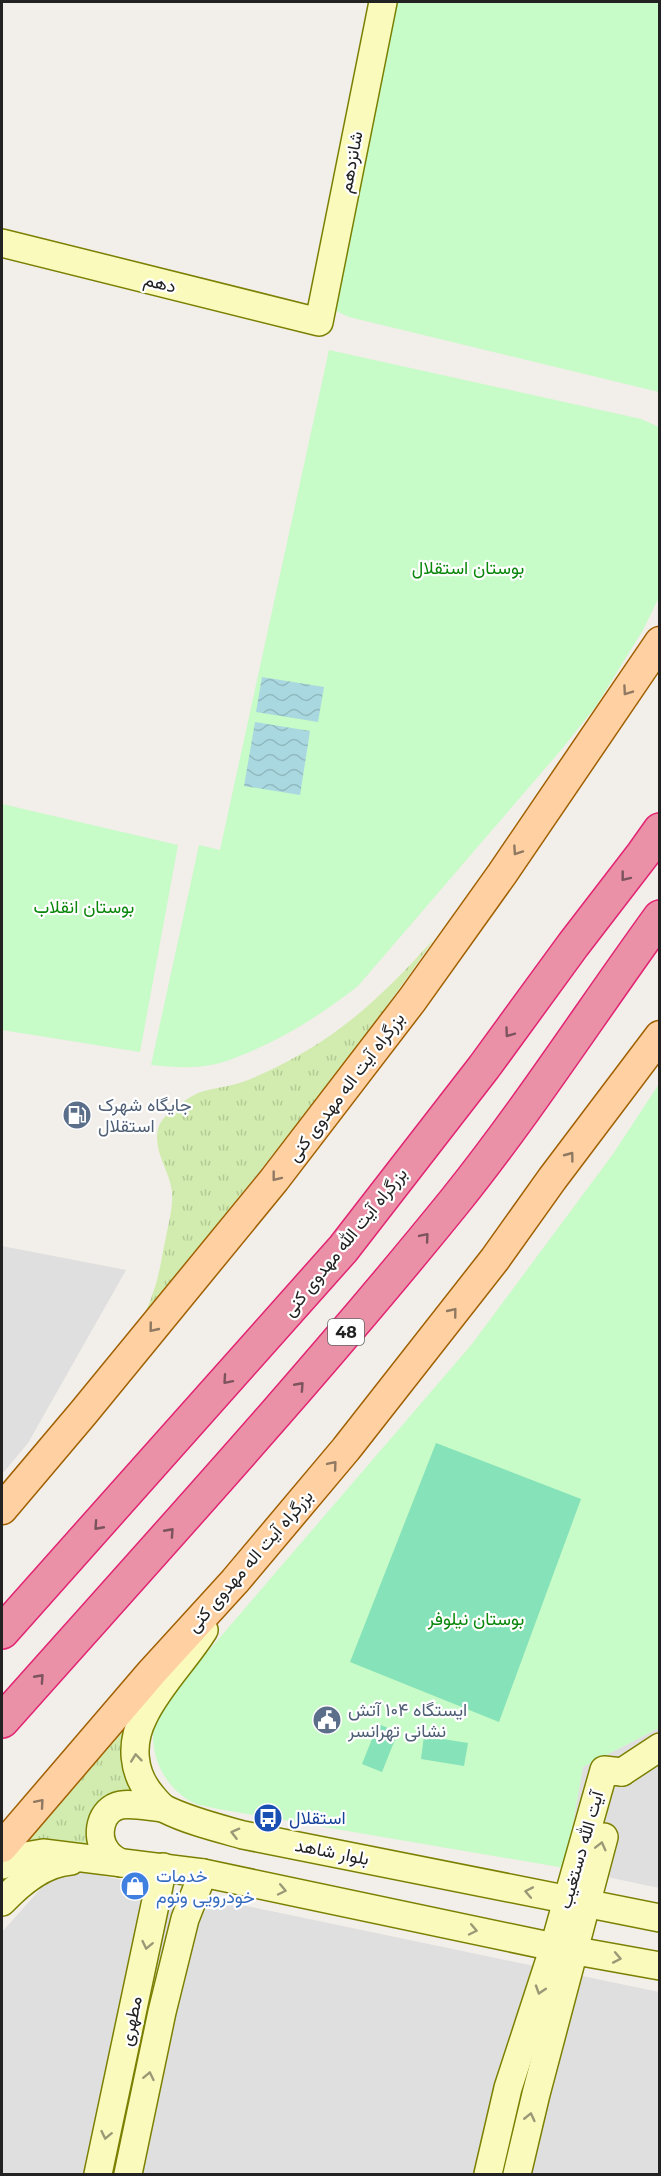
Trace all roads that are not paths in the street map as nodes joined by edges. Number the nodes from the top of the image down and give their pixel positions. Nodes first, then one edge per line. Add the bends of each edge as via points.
1 (383, 2) edge
2 (2, 243) edge
3 (319, 322) joint
4 (660, 642) edge
5 (660, 830) edge
6 (660, 917) edge
7 (660, 1036) edge
8 (2, 1509) edge
9 (236, 1581) junction
10 (2, 1632) edge
11 (2, 1721) edge
12 (660, 1747) edge
13 (163, 1808) junction
14 (2, 1847) edge
15 (86, 1859) junction
16 (121, 1863) junction
17 (2, 1865) edge
18 (163, 1867) junction
19 (203, 1873) junction
20 (577, 1901) junction
21 (2, 1902) edge
22 (153, 1914) junction
23 (660, 1918) edge
24 (185, 1919) junction
25 (564, 1948) junction
26 (660, 1966) edge
27 (98, 2175) edge
28 (128, 2175) edge
29 (488, 2175) edge
30 (518, 2175) edge

1 - 3 street, شانزدهم
2 - 3 street, دهم
4 -> 8 main road, بزرگراه آیت اله مهدوی کنی via 412,1000 274,1180
5 -> 10 highway, بزرگراه آیت الله مهدوی کنی via 343,1249
11 -> 6 highway, 48 via 322,1361 456,1200 531,1102
9 -> 7 main road, بزرگراه آیت اله مهدوی کنی via 495,1259
13 -> 9 street, بلوار شاهد via 146,1790 137,1772 136,1735 149,1707
14 -> 9 main road, بزرگراه آیت اله مهدوی کنی
12 - 20 street, آیت الله دستغیب via 622,1772
13 - 16 street via 119,1806 103,1819 100,1829 105,1850
20 -> 13 street, بلوار شاهد via 243,1835
15 - 16 street
15 - 17 street via 43,1853 14,1858
15 - 21 street via 63,1861 40,1870 17,1885
16 - 18 street
18 - 19 street
18 - 22 street, مطهری
19 - 24 street, مطهری
19 -> 25 street
20 - 23 street, بلوار شاهد
20 - 25 street, آیت الله دستغیب
22 - 24 street
22 -> 27 street, مطهری
28 -> 24 street, مطهری
25 -> 26 street
25 -> 29 street, آیت الله دستغیب via 508,2088
30 -> 25 street, آیت الله دستغیب

